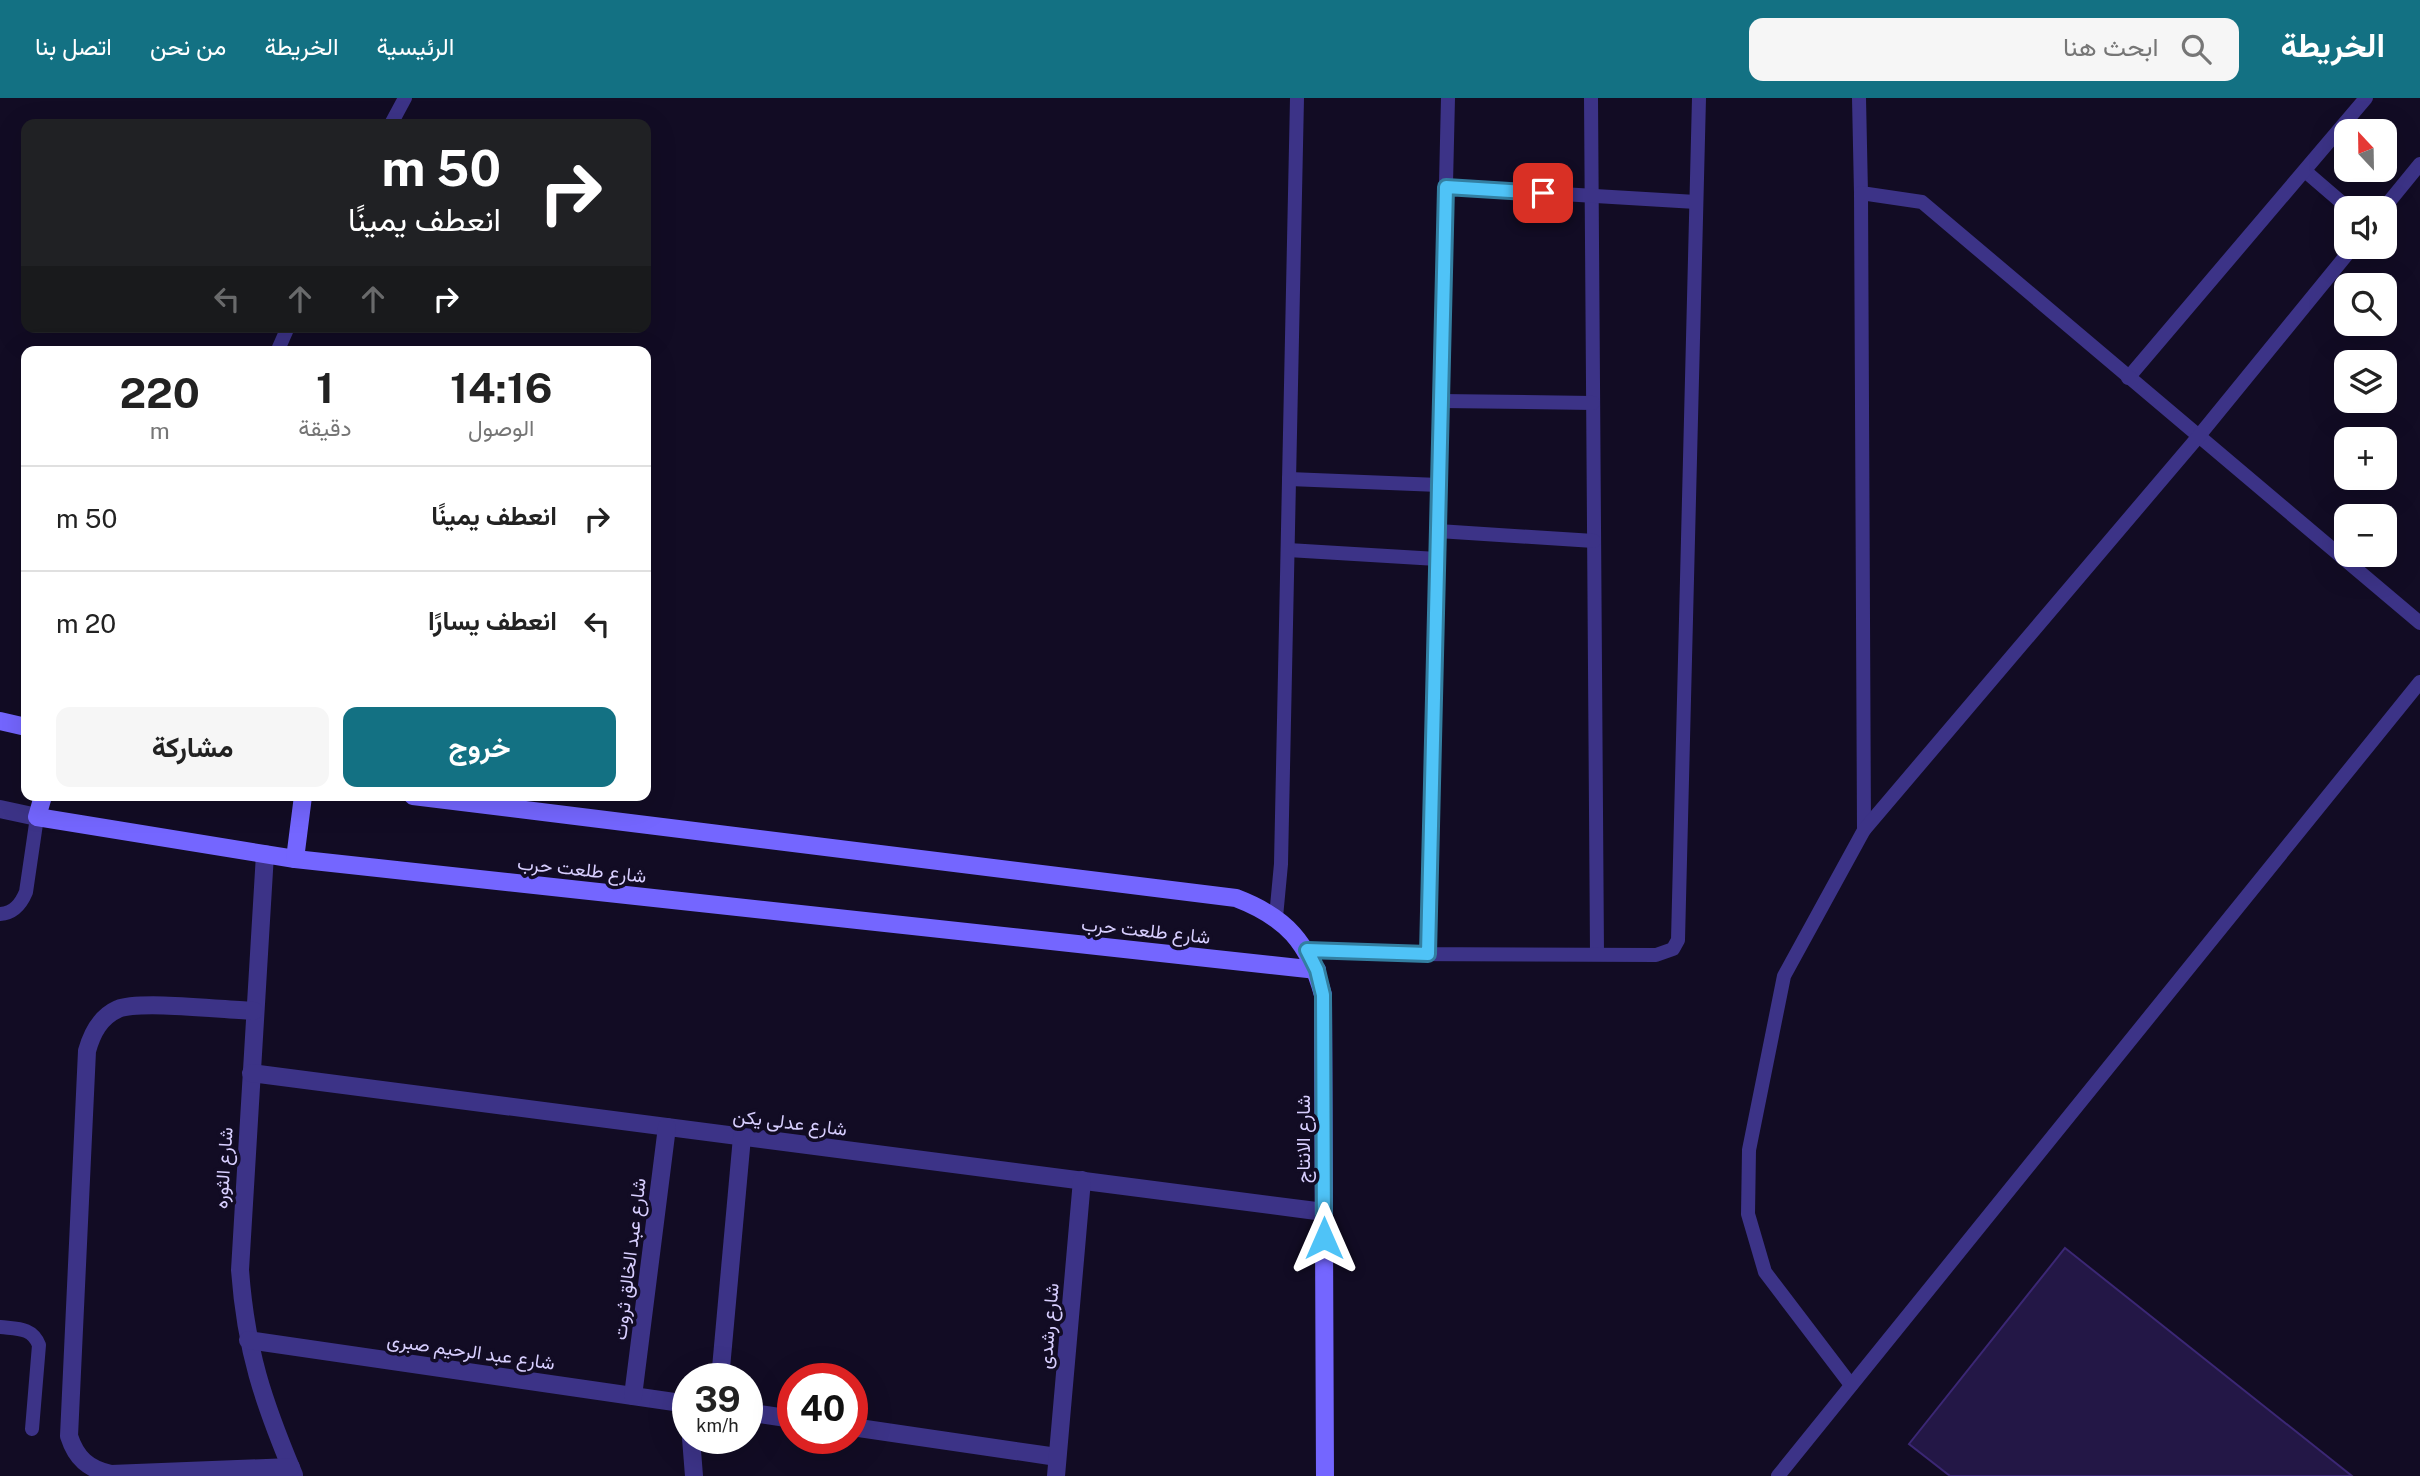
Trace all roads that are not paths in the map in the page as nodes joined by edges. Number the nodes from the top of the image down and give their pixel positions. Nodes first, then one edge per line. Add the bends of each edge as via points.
1 (405, 98) edge
2 (1297, 98) edge
3 (1448, 98) edge
4 (1591, 98) edge
5 (1699, 98) edge
6 (1859, 98) edge
7 (2366, 98) edge
8 (394, 119) edge
9 (2420, 164) edge
10 (2305, 171) junction
11 (1446, 187) junction
12 (1861, 193) junction
13 (1592, 196) junction
14 (2334, 196) edge
15 (2394, 196) edge
16 (1696, 202) junction
17 (2343, 259) edge
18 (2128, 378) junction
19 (1441, 401) junction
20 (1593, 403) junction
21 (2198, 437) junction
22 (1289, 479) junction
23 (1439, 485) junction
24 (1438, 531) junction
25 (1594, 541) junction
26 (1288, 550) junction
27 (1437, 559) junction
28 (2420, 623) edge
29 (2420, 682) edge
30 (0, 721) edge
31 (21, 726) edge
32 (42, 801) edge
33 (302, 801) edge
34 (453, 801) edge
35 (0, 809) edge
36 (37, 817) junction
37 (1864, 830) junction
38 (265, 854) junction
39 (295, 859) junction
40 (0, 914) edge
41 (1276, 917) junction
42 (1307, 950) junction
43 (1428, 954) junction
44 (1597, 954) junction
45 (1317, 970) junction
46 (254, 1011) junction
47 (251, 1073) junction
48 (667, 1127) junction
49 (742, 1136) junction
50 (1082, 1180) junction
51 (1324, 1212) junction
52 (0, 1327) edge
53 (248, 1340) junction
54 (721, 1363) edge
55 (1852, 1385) junction
56 (634, 1396) junction
57 (672, 1402) edge
58 (32, 1429) dead end
59 (868, 1429) edge
60 (692, 1454) edge
61 (1057, 1457) junction
62 (293, 1471) edge
63 (694, 1476) edge
64 (1056, 1476) edge
65 (1325, 1476) edge
66 (1778, 1476) edge

1 - 8 lane
2 - 22 lane
3 - 11 lane
4 - 13 lane
5 - 16 lane
6 - 12 lane
7 - 10 lane
9 - 15 lane
10 - 14 lane
10 - 18 lane
11 - 13 lane
11 - 19 lane
12 - 18 lane via 1922,202
12 - 37 lane
13 - 16 lane
13 - 20 lane
16 - 44 lane via 1678,940 1665,954
17 - 21 lane
18 - 21 lane
19 - 20 lane
19 - 23 lane
20 - 25 lane
21 - 28 lane
21 - 37 lane
22 - 23 lane
22 - 26 lane
23 - 24 lane
24 - 25 lane
24 - 27 lane
25 - 44 lane
26 - 27 lane
26 - 41 lane
27 - 43 lane
29 - 55 lane
30 - 31 street
32 - 36 street
33 - 39 street
34 - 41 street via 1236,898
35 - 36 street
36 - 38 street, شارع طلعت حرب
36 - 40 lane via 26,892 14,909
37 - 55 lane via 1784,976 1749,1150 1748,1214 1765,1272
38 - 39 street, شارع طلعت حرب
38 - 46 street, شارع الثوره
39 - 45 street, شارع طلعت حرب
41 - 42 street
42 - 43 lane
42 - 45 street
43 - 44 lane
45 - 51 street, شارع الانتاج via 1323,995
46 - 47 street, شارع الثوره
46 - 62 street via 131,1005 106,1016 91,1038 69,1436 79,1458 99,1472 111,1474
47 - 48 street, شارع عدلى يكن
47 - 53 street, شارع الثوره via 240,1235
48 - 49 street, شارع عدلى يكن
48 - 56 street, شارع عبد الخالق ثروت
49 - 50 street, شارع عدلى يكن
49 - 54 street
50 - 51 street, شارع عدلى يكن
50 - 61 street, شارع رشدى
51 - 65 street, شارع الانتاج
52 - 58 lane via 27,1330 39,1345
53 - 56 street, شارع عبد الرحيم صبرى
53 - 62 street, شارع الثوره via 265,1405
55 - 66 lane
56 - 57 street, شارع عبد الرحيم صبرى
59 - 61 street
60 - 63 street
61 - 64 street, شارع رشدى

